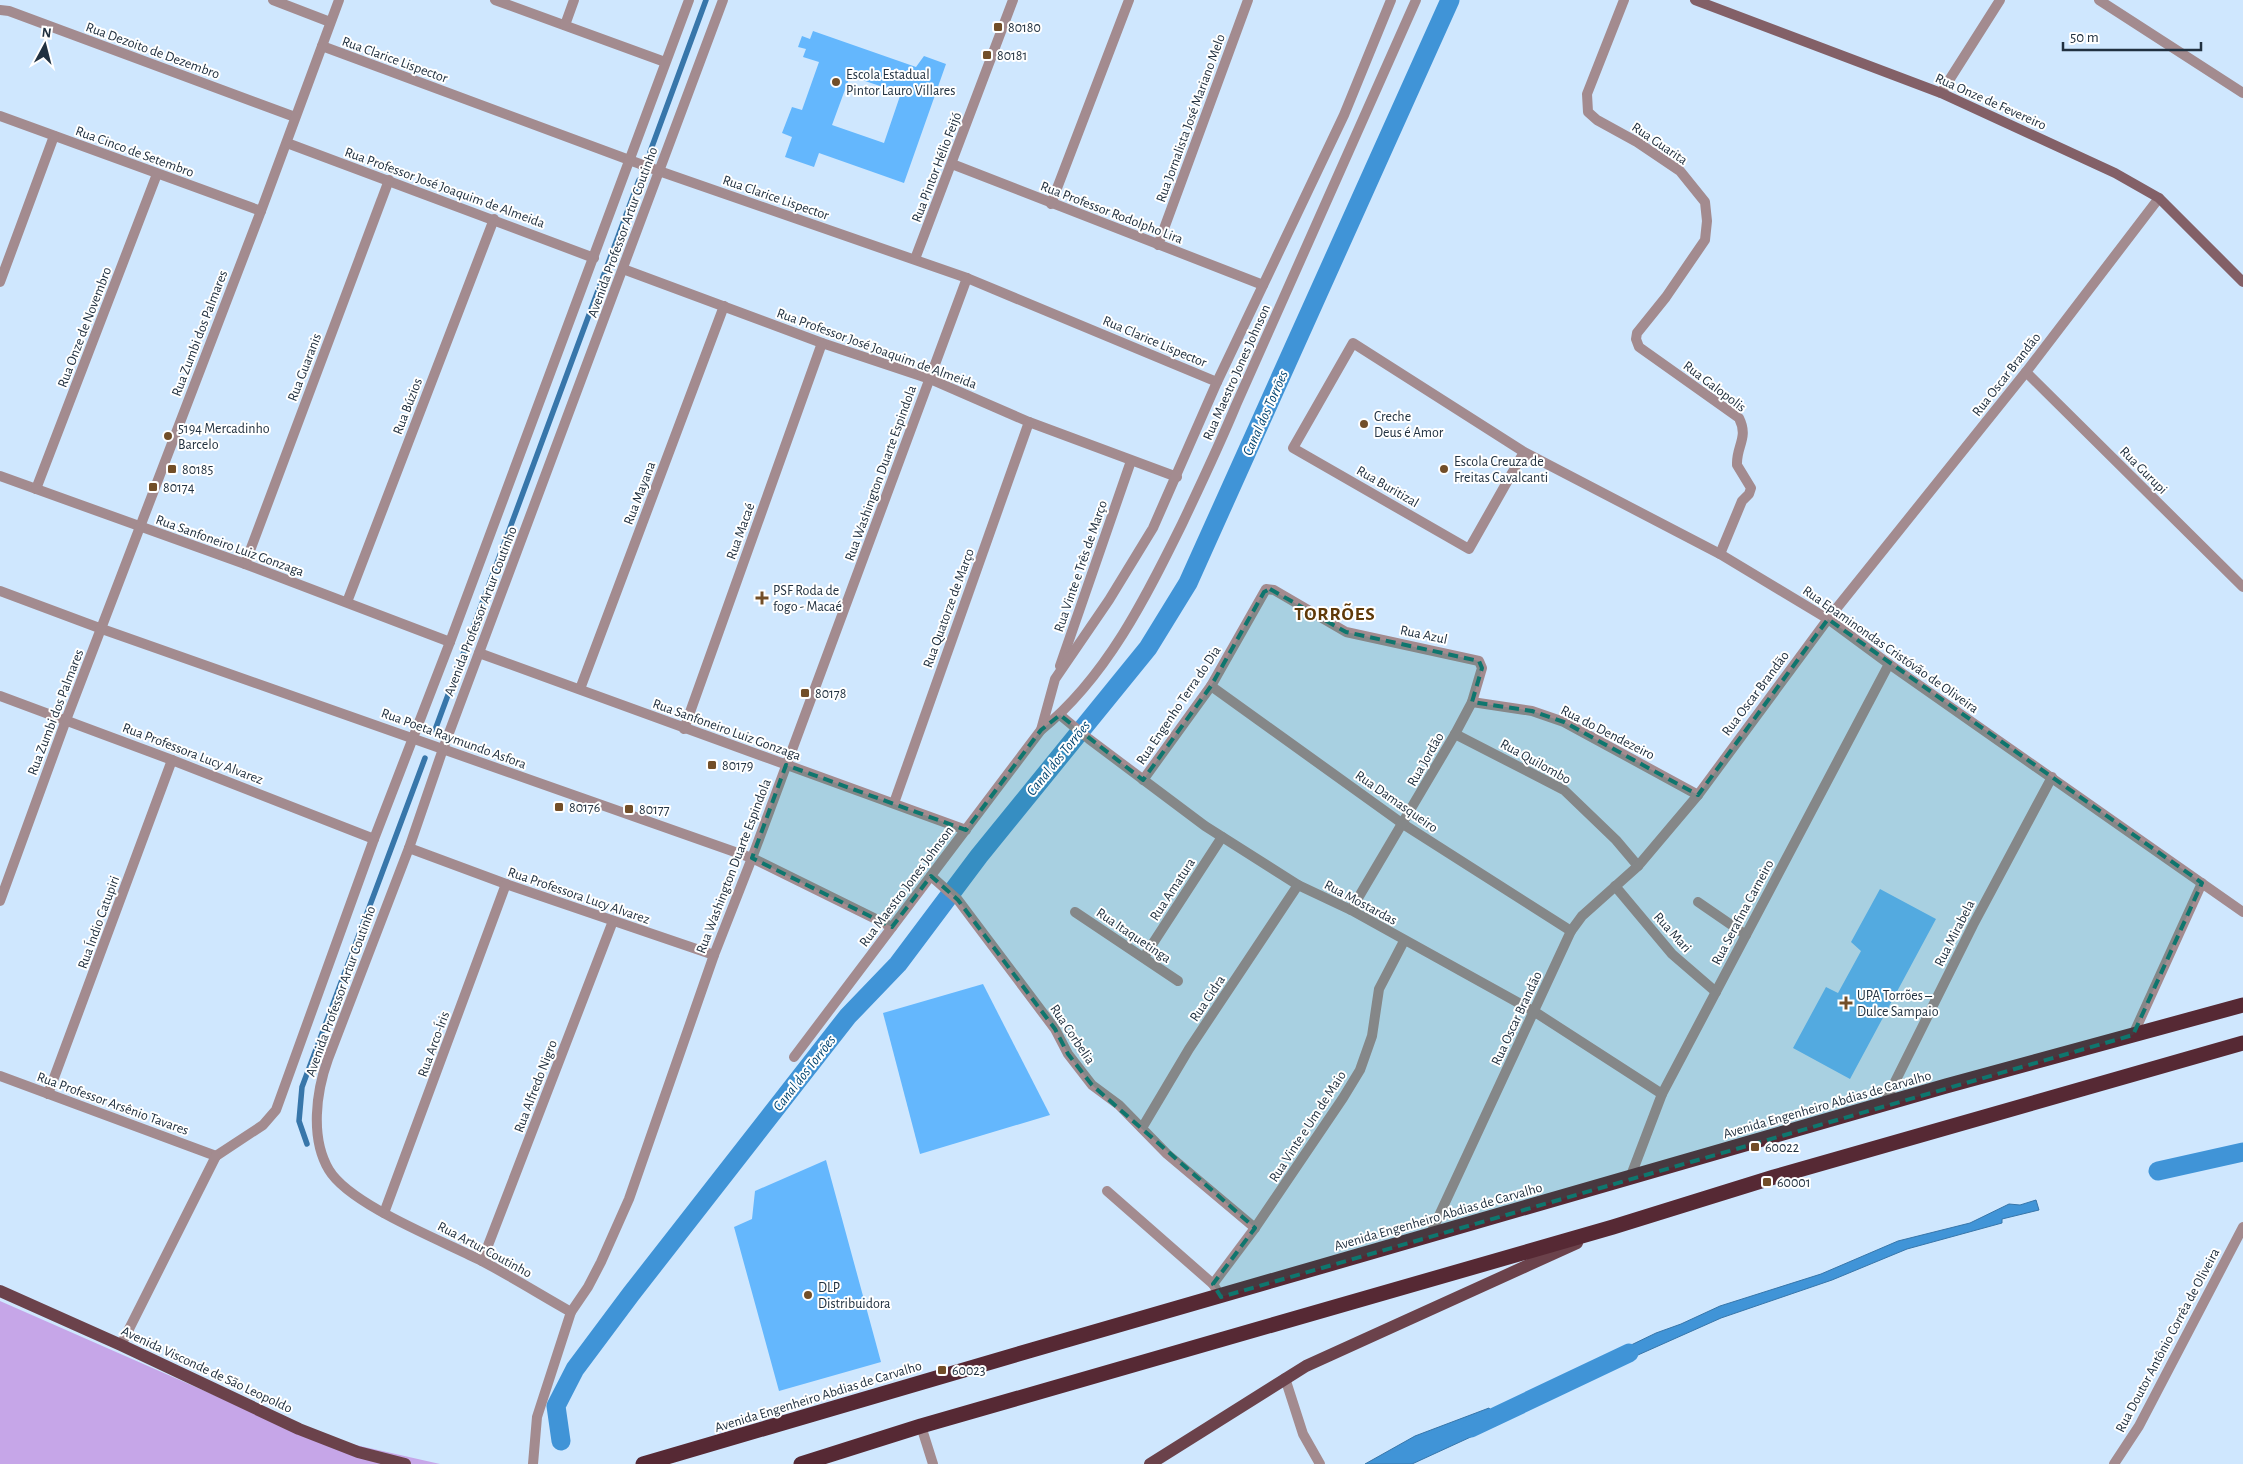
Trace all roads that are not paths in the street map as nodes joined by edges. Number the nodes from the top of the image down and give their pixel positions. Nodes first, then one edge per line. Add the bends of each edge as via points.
1 (274, 0) edge
2 (339, 0) edge
3 (495, 0) edge
4 (574, 0) edge
5 (689, 0) edge
6 (723, 0) edge
7 (1013, 0) edge
8 (1129, 0) edge
9 (1248, 0) edge
10 (1391, 0) edge
11 (1416, 0) edge
12 (1624, 0) edge
13 (1695, 0) edge
14 (2000, 0) edge
15 (2099, 0) edge
16 (0, 10) edge
17 (330, 22) junction
18 (565, 25) junction
19 (322, 46) junction
20 (665, 62) junction
21 (1941, 93) junction
22 (2243, 93) edge
23 (0, 116) edge
24 (295, 117) junction
25 (54, 136) junction
26 (286, 143) junction
27 (630, 160) junction
28 (952, 164) junction
29 (659, 171) junction
30 (157, 174) junction
31 (389, 180) junction
32 (2159, 198) junction
33 (1051, 204) junction
34 (261, 211) junction
35 (494, 219) junction
36 (1158, 245) junction
37 (594, 258) junction
38 (916, 259) junction
39 (623, 269) junction
40 (967, 278) junction
41 (0, 282) edge
42 (2243, 282) edge
43 (1262, 285) junction
44 (724, 306) junction
45 (1637, 333) joint
46 (822, 343) junction
47 (2026, 372) junction
48 (930, 379) junction
49 (1218, 382) junction
50 (1028, 422) junction
51 (1293, 448) joint
52 (1524, 452) junction
53 (1131, 461) junction
54 (0, 476) edge
55 (1177, 477) junction
56 (36, 489) junction
57 (141, 526) junction
58 (1720, 554) junction
59 (245, 564) junction
60 (2243, 587) edge
61 (1274, 590) joint
62 (0, 591) edge
63 (347, 602) junction
64 (1828, 619) junction
65 (102, 629) junction
66 (450, 642) junction
67 (479, 653) junction
68 (1459, 656) joint
69 (1889, 664) junction
70 (1055, 679) junction
71 (1211, 686) junction
72 (580, 689) junction
73 (0, 696) edge
74 (1472, 702) junction
75 (1060, 715) junction
76 (66, 720) junction
77 (684, 729) junction
78 (1041, 730) junction
79 (1455, 734) junction
80 (414, 738) junction
81 (443, 749) junction
82 (172, 760) junction
83 (786, 765) junction
84 (2052, 777) junction
85 (1143, 780) junction
86 (1698, 795) junction
87 (894, 803) junction
88 (1403, 824) junction
89 (966, 830) junction
90 (1222, 837) junction
91 (374, 839) junction
92 (409, 848) junction
93 (752, 858) junction
94 (1638, 866) junction
95 (931, 877) junction
96 (2202, 883) junction
97 (506, 884) junction
98 (1298, 886) junction
99 (1615, 886) junction
100 (0, 901) edge
101 (1698, 902) dead end
102 (1351, 910) junction
103 (1075, 912) dead end
104 (2243, 912) edge
105 (613, 921) junction
106 (892, 927) junction
107 (1571, 931) junction
108 (1746, 935) junction
109 (1404, 941) junction
110 (714, 955) junction
111 (1144, 957) junction
112 (1178, 981) dead end
113 (1716, 992) junction
114 (2243, 1005) edge
115 (1535, 1012) junction
116 (2133, 1035) junction
117 (2243, 1043) edge
118 (794, 1057) dead end
119 (0, 1076) edge
120 (48, 1094) junction
121 (1662, 1094) junction
122 (1884, 1104) junction
123 (1142, 1128) junction
124 (216, 1156) junction
125 (1630, 1178) junction
126 (1107, 1191) dead end
127 (384, 1213) junction
128 (1613, 1227) junction
129 (2243, 1227) edge
130 (1255, 1228) junction
131 (1430, 1235) junction
132 (482, 1261) junction
133 (1217, 1290) junction
134 (0, 1291) edge
135 (571, 1312) junction
136 (121, 1345) junction
137 (1285, 1378) junction
138 (921, 1426) junction
139 (405, 1464) edge
140 (533, 1464) edge
141 (643, 1464) edge
142 (801, 1464) edge
143 (933, 1464) edge
144 (1150, 1464) edge
145 (1320, 1464) edge
146 (2114, 1464) edge

1 - 17 street
2 - 17 street, Rua Zumbi dos Palmares
3 - 18 street
4 - 18 street
5 - 20 street, Avenida Professor Artur Coutinho
6 - 29 street, Avenida Professor Artur Coutinho
7 - 28 street, Rua Pintor Hélio Feijó
8 - 33 street
9 - 36 street, Rua Jornalista José Mariano Melo
10 - 43 street, Rua Maestro Jones Johnson via 1344,115
11 - 75 street, Rua Maestro Jones Johnson via 1218,450 1163,562 1097,673
12 - 45 street, Rua Guarita via 1587,94 1588,112 1680,171 1705,202 1707,221 1705,240
13 - 21 street, Rua Onze de Fevereiro
14 - 21 street
15 - 22 street
16 - 24 street, Rua Dezoito de Dezembro
17 - 19 street, Rua Zumbi dos Palmares
18 - 20 street
19 - 24 street, Rua Zumbi dos Palmares
19 - 27 street, Rua Clarice Lispector
20 - 27 street, Avenida Professor Artur Coutinho
21 - 32 street, Rua Onze de Fevereiro via 2115,173
23 - 25 street, Rua Cinco de Setembro
24 - 26 street, Rua Zumbi dos Palmares
25 - 30 street, Rua Cinco de Setembro
25 - 41 street
26 - 31 street, Rua Professor José Joaquim de Almeida
26 - 34 street, Rua Zumbi dos Palmares
27 - 29 street, Rua Clarice Lispector
27 - 37 street, Avenida Professor Artur Coutinho
28 - 33 street, Rua Professor Rodolpho Lira
28 - 38 street, Rua Pintor Hélio Feijó
29 - 38 street, Rua Clarice Lispector
29 - 39 street, Avenida Professor Artur Coutinho
30 - 34 street, Rua Cinco de Setembro
30 - 56 street, Rua Onze de Novembro
31 - 35 street, Rua Professor José Joaquim de Almeida
31 - 59 street, Rua Guaranis
32 - 42 street, Rua Onze de Fevereiro
32 - 47 street, Rua Oscar Brandão
33 - 36 street, Rua Professor Rodolpho Lira
34 - 57 street, Rua Zumbi dos Palmares
35 - 37 street, Rua Professor José Joaquim de Almeida
35 - 63 street, Rua Búzios
36 - 43 street, Rua Professor Rodolpho Lira
37 - 66 street, Avenida Professor Artur Coutinho
38 - 40 street, Rua Clarice Lispector
39 - 44 street, Rua Professor José Joaquim de Almeida
39 - 67 street, Avenida Professor Artur Coutinho
40 - 48 street, Rua Washington Duarte Espindola
40 - 49 street, Rua Clarice Lispector
43 - 49 street, Rua Maestro Jones Johnson
44 - 46 street, Rua Professor José Joaquim de Almeida
44 - 72 street, Rua Mayana
45 - 58 street, Rua Galopolis via 1640,347 1739,418 1742,424 1744,433 1737,464 1751,488 1742,501
46 - 48 street, Rua Professor José Joaquim de Almeida
46 - 77 street, Rua Macaé
47 - 60 street, Rua Gurupi
47 - 64 street, Rua Oscar Brandão
48 - 50 street, Rua Professor José Joaquim de Almeida
48 - 83 street, Rua Washington Duarte Espindola
49 - 55 street, Rua Maestro Jones Johnson
50 - 53 street, Rua Professor José Joaquim de Almeida
50 - 87 street, Rua Quatorze de Março
51 - 52 street, Rua Buritizal via 1469,548
51 - 52 street, Rua Epaminondas Cristóvão de Oliveira via 1352,343
52 - 58 street, Rua Epaminondas Cristóvão de Oliveira
53 - 55 street, Rua Professor José Joaquim de Almeida
53 - 70 street, Rua Vinte e Três de Março
54 - 56 street, Rua Sanfoneiro Luiz Gonzaga
55 - 70 street, Rua Maestro Jones Johnson via 1153,528
56 - 57 street, Rua Sanfoneiro Luiz Gonzaga
57 - 59 street, Rua Sanfoneiro Luiz Gonzaga
57 - 65 street, Rua Zumbi dos Palmares
58 - 64 street, Rua Epaminondas Cristóvão de Oliveira
59 - 63 street, Rua Sanfoneiro Luiz Gonzaga
61 - 68 street, Rua Azul via 1346,632
61 - 71 street, Rua Engenho Terra do Dia via 1264,592
62 - 65 street, Rua Poeta Raymundo Asfora
63 - 66 street, Rua Sanfoneiro Luiz Gonzaga
64 - 69 street, Rua Epaminondas Cristóvão de Oliveira
64 - 86 street, Rua Oscar Brandão
65 - 76 street, Rua Zumbi dos Palmares
65 - 80 street, Rua Poeta Raymundo Asfora
66 - 80 street, Avenida Professor Artur Coutinho
67 - 72 street, Rua Sanfoneiro Luiz Gonzaga
67 - 81 street, Avenida Professor Artur Coutinho
68 - 74 street, Rua Jordão via 1480,661 1482,665
69 - 84 street, Rua Epaminondas Cristóvão de Oliveira
69 - 108 street, Rua Serafina Carneiro
70 - 78 street, Rua Maestro Jones Johnson
71 - 85 street, Rua Engenho Terra do Dia
71 - 88 street, Rua Damasqueiro
72 - 77 street, Rua Sanfoneiro Luiz Gonzaga
73 - 76 street, Rua Professora Lucy Alvarez
74 - 79 street, Rua Jordão
74 - 86 street, Rua do Dendezeiro via 1532,710 1564,722
75 - 78 street, Rua Maestro Jones Johnson
75 - 85 street, Rua Mostardas
76 - 82 street, Rua Professora Lucy Alvarez
76 - 100 street, Rua Zumbi dos Palmares
77 - 83 street, Rua Sanfoneiro Luiz Gonzaga
78 - 89 street, Rua Maestro Jones Johnson
79 - 88 street, Rua Jordão
79 - 94 street, Rua Quilombo via 1564,790
80 - 81 street, Rua Poeta Raymundo Asfora
80 - 91 street, Avenida Professor Artur Coutinho
81 - 92 street, Avenida Professor Artur Coutinho
81 - 93 street, Rua Poeta Raymundo Asfora
82 - 91 street, Rua Professora Lucy Alvarez
82 - 120 street, Rua Índio Catupiri
83 - 87 street, Rua Sanfoneiro Luiz Gonzaga
83 - 93 street, Rua Washington Duarte Espindola
84 - 96 street, Rua Epaminondas Cristóvão de Oliveira
84 - 122 street, Rua Mirabela via 1973,925
85 - 90 street, Rua Mostardas
86 - 94 street, Rua Oscar Brandão
87 - 89 street, Rua Sanfoneiro Luiz Gonzaga
88 - 102 street, Rua Jordão
88 - 107 street, Rua Damasqueiro
89 - 95 street, Rua Maestro Jones Johnson
90 - 98 street, Rua Mostardas
90 - 111 street, Rua Amatura
91 - 124 street, Avenida Professor Artur Coutinho via 276,1110 263,1125
92 - 97 street, Rua Professora Lucy Alvarez
92 - 127 street, Avenida Professor Artur Coutinho via 320,1080 318,1100 319,1138 329,1170 344,1187
93 - 106 street, Rua Poeta Raymundo Asfora
93 - 110 street, Rua Washington Duarte Espindola
94 - 99 street, Rua Oscar Brandão
95 - 106 street, Rua Maestro Jones Johnson
95 - 123 street, Rua Corbelia via 958,900 1055,1028 1068,1054 1092,1086
96 - 104 street, Rua Epaminondas Cristóvão de Oliveira
96 - 116 street
97 - 105 street, Rua Professora Lucy Alvarez
97 - 127 street, Rua Arco-Íris
98 - 102 street, Rua Mostardas
98 - 123 street, Rua Cidra via 1194,1042
99 - 107 street, Rua Oscar Brandão via 1582,916
99 - 113 street, Rua Mari via 1672,954
101 - 108 street
102 - 109 street, Rua Mostardas
103 - 111 street, Rua Itaquetinga
105 - 110 street, Rua Professora Lucy Alvarez
105 - 132 street, Rua Alfredo Nigro
106 - 118 street, Rua Maestro Jones Johnson
107 - 115 street, Rua Oscar Brandão
108 - 113 street, Rua Serafina Carneiro
109 - 115 street, Rua Mostardas
109 - 130 street, Rua Vinte e Um de Maio via 1379,989 1374,1028 1360,1070
110 - 135 street, Rua Washington Duarte Espindola via 629,1199 601,1262
111 - 112 street, Rua Itaquetinga
113 - 121 street, Rua Serafina Carneiro
114 - 116 highway, Avenida Engenheiro Abdias de Carvalho
115 - 121 street, Rua Mostardas
115 - 131 street, Rua Oscar Brandão
116 - 122 highway, Avenida Engenheiro Abdias de Carvalho
117 - 128 highway via 1774,1176
119 - 120 street, Rua Professor Arsênio Tavares
120 - 124 street, Rua Professor Arsênio Tavares
121 - 125 street, Rua Serafina Carneiro
122 - 125 highway, Avenida Engenheiro Abdias de Carvalho
123 - 130 street, Rua Corbelia
124 - 136 street
125 - 131 highway, Avenida Engenheiro Abdias de Carvalho
126 - 133 street
127 - 132 street, Rua Artur Coutinho
128 - 137 main road
128 - 138 highway
129 - 146 street, Rua Doutor Antônio Corrêa de Oliveira via 2139,1426
130 - 133 street, Rua Vinte e Um de Maio
131 - 133 highway, Avenida Engenheiro Abdias de Carvalho
132 - 135 street, Rua Artur Coutinho
133 - 141 highway, Avenida Engenheiro Abdias de Carvalho via 1032,1350
134 - 136 main road, Avenida Visconde de São Leopoldo
135 - 140 street, Rua Washington Duarte Espindola via 538,1417
136 - 139 main road, Avenida Visconde de São Leopoldo via 299,1430 358,1452
137 - 144 main road
137 - 145 street via 1303,1434
138 - 142 highway
138 - 143 street

